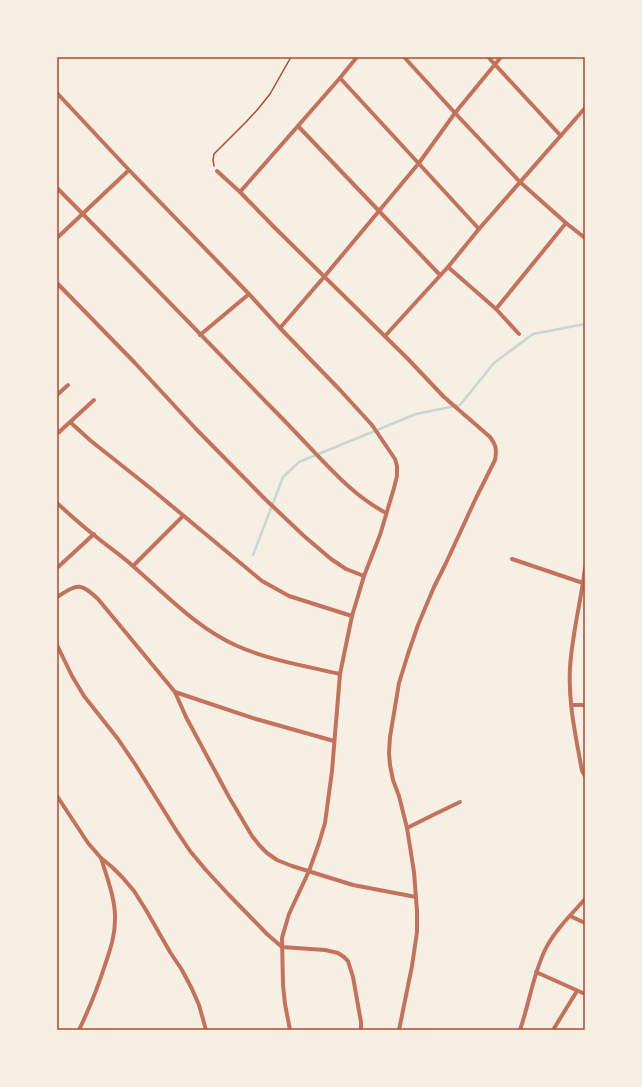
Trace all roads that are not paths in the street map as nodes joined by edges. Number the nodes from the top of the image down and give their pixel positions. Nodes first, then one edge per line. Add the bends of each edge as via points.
1 (357, 57) edge
2 (404, 57) edge
3 (488, 57) edge
4 (501, 57) edge
5 (495, 64) junction
6 (340, 78) junction
7 (57, 93) edge
8 (585, 108) edge
9 (455, 113) junction
10 (298, 126) junction
11 (561, 136) junction
12 (418, 163) junction
13 (130, 170) junction
14 (217, 171) road end
15 (520, 182) junction
16 (57, 188) edge
17 (240, 192) junction
18 (379, 211) junction
19 (83, 214) junction
20 (566, 222) junction
21 (479, 229) junction
22 (57, 238) edge
23 (585, 238) edge
24 (448, 267) junction
25 (440, 274) junction
26 (324, 277) junction
27 (57, 283) edge
28 (248, 294) junction
29 (496, 309) junction
30 (280, 328) junction
31 (200, 334) junction
32 (519, 334) dead end
33 (384, 336) junction
34 (68, 385) dead end
35 (57, 395) edge
36 (94, 400) dead end
37 (70, 422) junction
38 (57, 434) edge
39 (57, 503) edge
40 (386, 513) junction
41 (184, 516) junction
42 (94, 534) junction
43 (512, 559) dead end
44 (133, 566) junction
45 (57, 568) edge
46 (585, 568) edge
47 (364, 576) junction
48 (583, 583) junction
49 (57, 597) edge
50 (352, 616) junction
51 (57, 645) edge
52 (340, 674) junction
53 (175, 692) junction
54 (572, 705) junction
55 (585, 705) edge
56 (334, 741) junction
57 (585, 776) edge
58 (57, 796) edge
59 (460, 802) dead end
60 (407, 828) junction
61 (101, 858) junction
62 (308, 871) junction
63 (416, 897) junction
64 (585, 899) edge
65 (570, 916) junction
66 (585, 923) edge
67 (282, 947) junction
68 (536, 972) junction
69 (578, 991) junction
70 (585, 994) edge
71 (79, 1030) edge
72 (206, 1030) edge
73 (290, 1030) edge
74 (361, 1030) edge
75 (399, 1030) edge
76 (520, 1030) edge
77 (553, 1030) edge

1 - 6 street
2 - 9 street
3 - 5 street
4 - 5 street
5 - 9 street
5 - 11 street
6 - 10 street
6 - 12 street
7 - 13 street
8 - 11 street
9 - 12 street
9 - 15 street
10 - 17 street
10 - 18 street
11 - 15 street
12 - 18 street
12 - 21 street
13 - 19 street
13 - 28 street
14 - 17 street
15 - 20 street
15 - 21 street
16 - 19 street
17 - 26 street
18 - 25 street
18 - 26 street
19 - 22 street
19 - 31 street
20 - 23 street
20 - 29 street
21 - 24 street
24 - 25 street
24 - 29 street
25 - 33 street
26 - 30 street
26 - 33 street
27 - 47 street via 265,499 331,559 346,569
28 - 30 street
28 - 31 street
29 - 32 street
30 - 40 street via 372,425 395,459 397,476
31 - 40 street via 344,483 362,499
33 - 60 street via 444,397 490,437 497,453 434,587 399,683 389,753 393,780
34 - 35 street
36 - 37 street
37 - 38 street
37 - 41 street
39 - 42 street
40 - 47 street
41 - 44 street
41 - 50 street via 240,564 275,589
42 - 44 street
42 - 45 street
43 - 48 street
44 - 52 street via 178,606 224,639 258,654
46 - 48 street
47 - 50 street
48 - 54 street via 570,668
49 - 53 street via 79,586 89,590
50 - 52 street
51 - 67 street via 84,696 118,739 190,851 233,899
52 - 56 street
53 - 56 street
53 - 62 street via 252,836 277,860
54 - 55 street
54 - 57 street via 574,731
56 - 62 street via 325,823
58 - 61 street
59 - 60 street
60 - 63 street
61 - 71 street via 115,912 114,932 102,974
61 - 72 street via 124,878 146,910 192,988
62 - 63 street via 353,885
62 - 67 street via 289,914
63 - 75 street via 415,949
64 - 65 street
65 - 66 street
65 - 68 street via 545,949
67 - 73 street via 285,1004
67 - 74 street via 325,950 344,956 351,968
68 - 69 street
68 - 76 street
69 - 70 street
69 - 77 street

